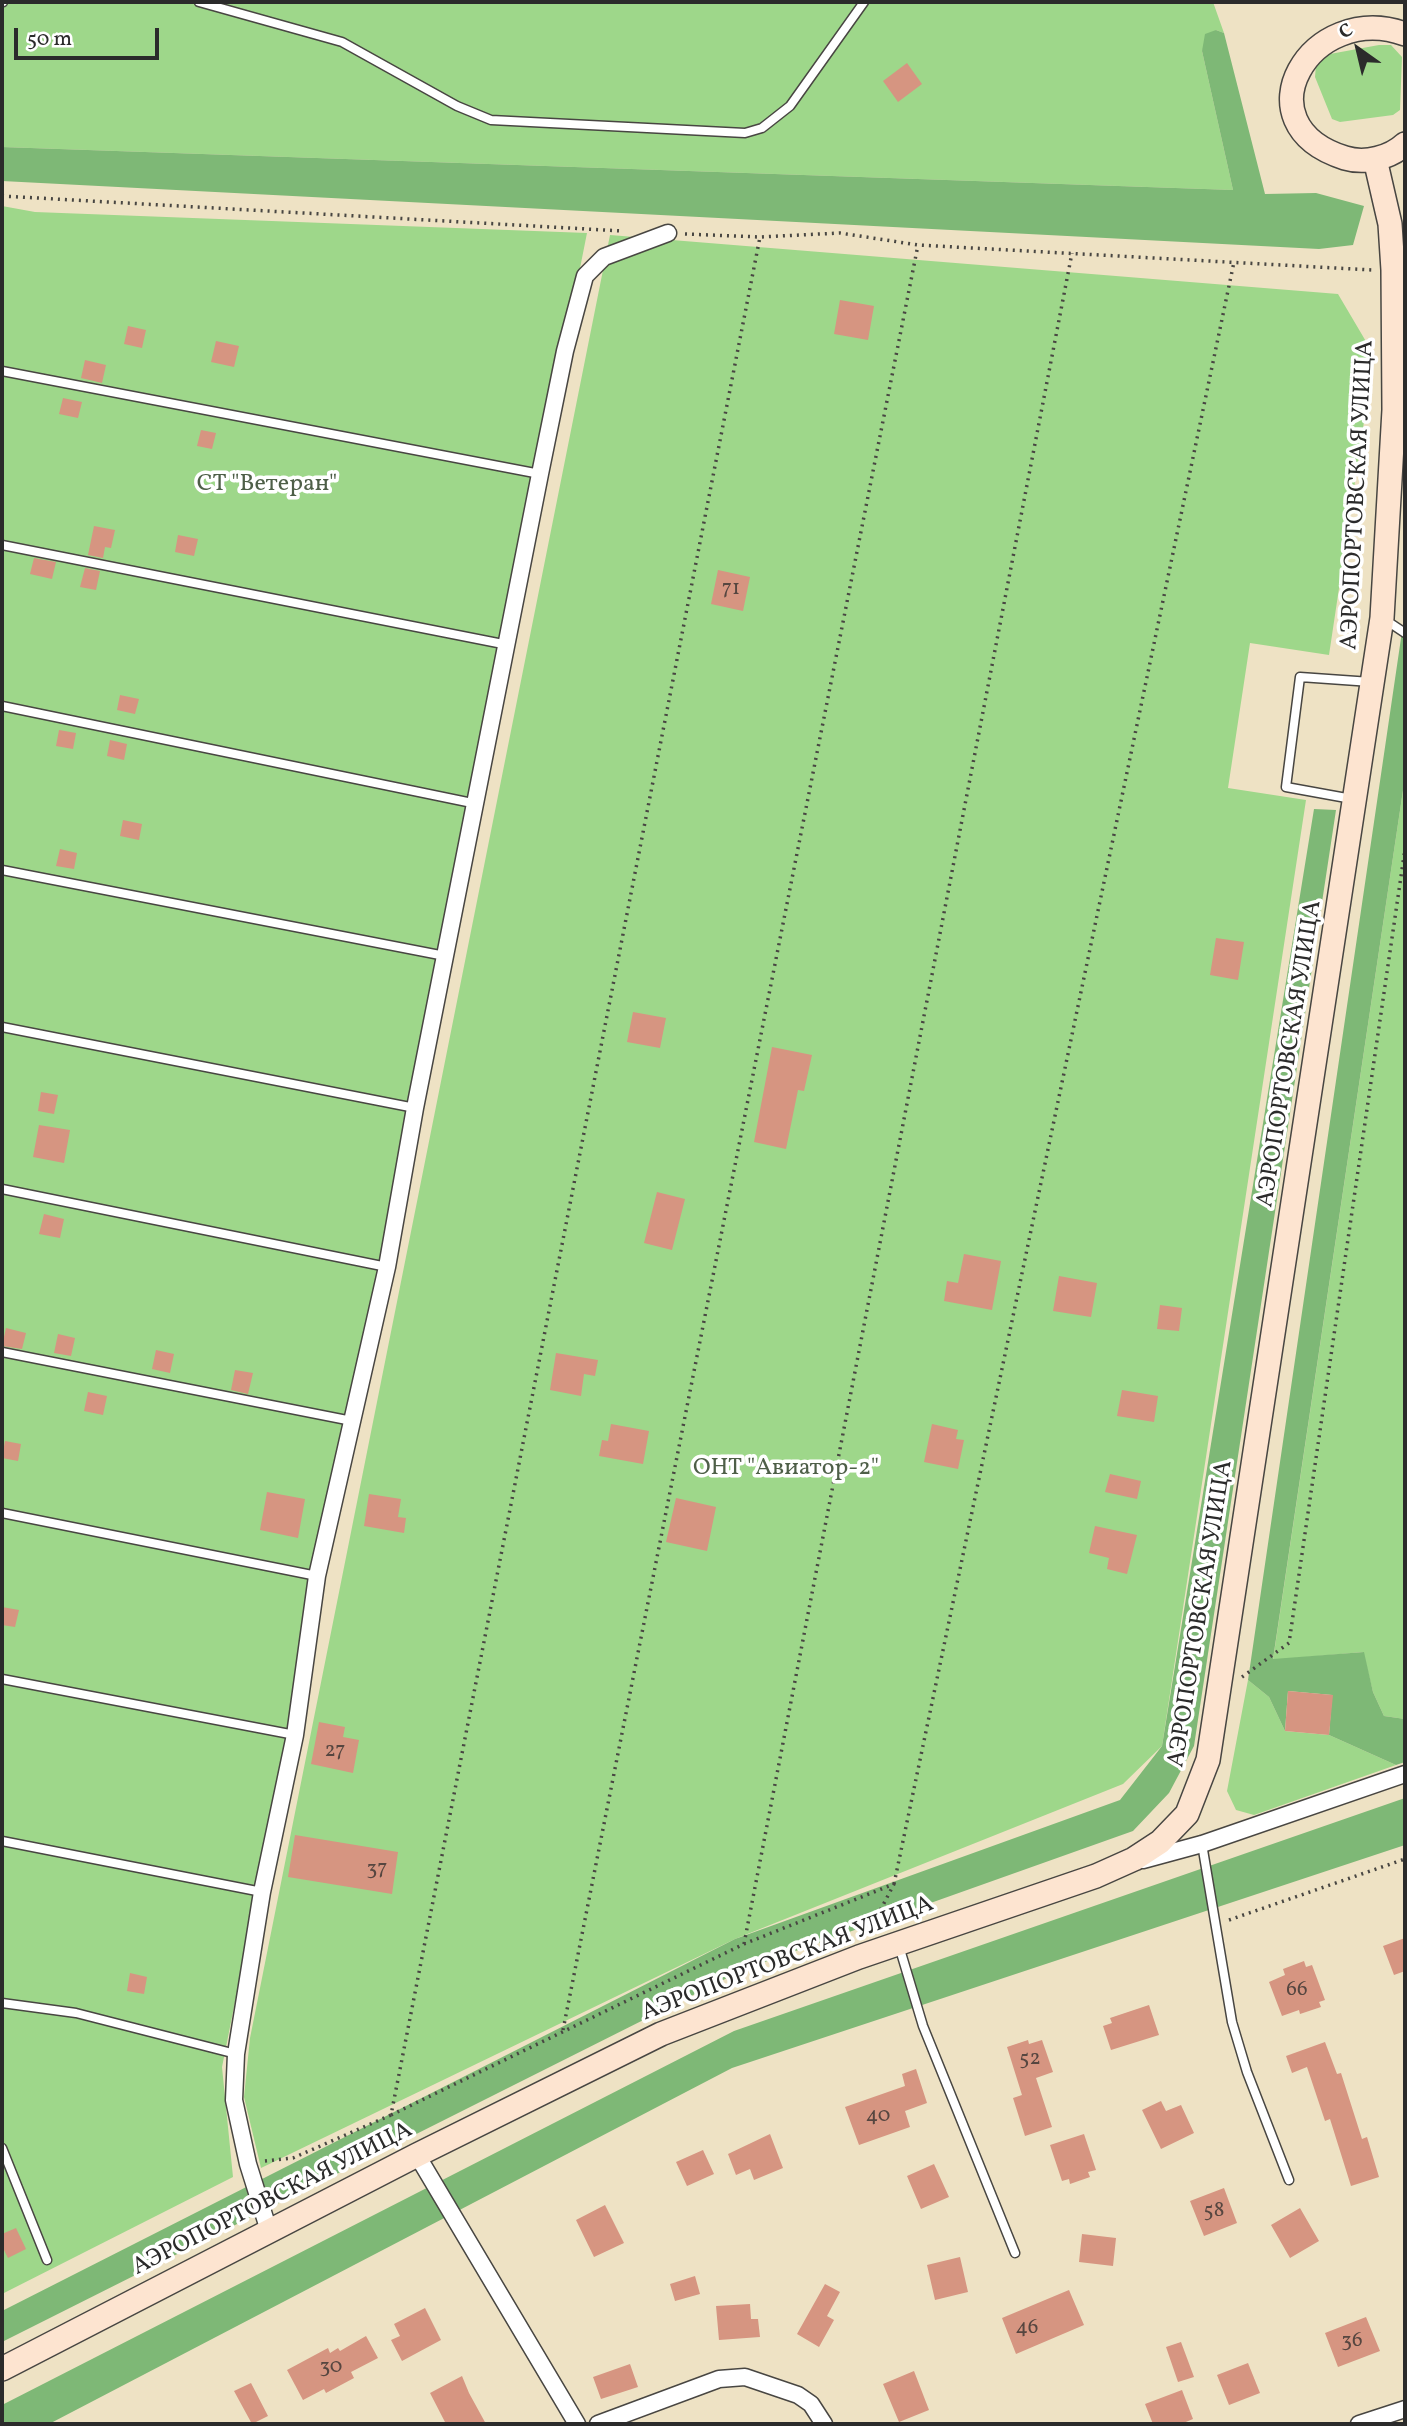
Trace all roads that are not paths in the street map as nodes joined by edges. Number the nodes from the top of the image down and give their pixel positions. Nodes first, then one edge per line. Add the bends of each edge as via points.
1 (199, 2) edge
2 (864, 2) edge
3 (1405, 34) edge
4 (1405, 144) edge
5 (1375, 159) junction
6 (668, 233) road end
7 (2, 371) edge
8 (540, 474) junction
9 (2, 545) edge
10 (1382, 618) junction
11 (1405, 633) edge
12 (508, 645) junction
13 (1374, 682) junction
14 (2, 706) edge
15 (1357, 800) junction
16 (477, 804) junction
17 (2, 870) edge
18 (445, 956) junction
19 (2, 1027) edge
20 (415, 1108) junction
21 (2, 1189) edge
22 (387, 1267) junction
23 (2, 1352) edge
24 (352, 1420) junction
25 (2, 1513) edge
26 (317, 1576) junction
27 (2, 1679) edge
28 (295, 1735) junction
29 (1405, 1774) edge
30 (2, 1841) edge
31 (1202, 1844) junction
32 (1114, 1869) junction
33 (261, 1892) junction
34 (898, 1943) junction
35 (2, 2003) edge
36 (236, 2054) junction
37 (2, 2148) edge
38 (417, 2155) junction
39 (1289, 2180) dead end
40 (269, 2231) junction
41 (1015, 2253) dead end
42 (47, 2260) dead end
43 (2, 2369) edge
44 (1405, 2409) edge
45 (577, 2424) edge
46 (598, 2424) edge
47 (824, 2424) edge
48 (1359, 2424) edge

1 - 2 lane via 342,42 491,120 745,133 762,128 790,106
3 - 5 street via 1384,22 1361,19 1339,23 1318,34 1303,50 1293,72 1290,96 1296,119 1310,139 1329,153 1351,160
4 - 5 street
5 - 10 street, АЭРОПОРТОВСКАЯ УЛИЦА via 1395,237 1394,410
6 - 8 street via 604,257 585,276
7 - 8 lane
8 - 12 street
9 - 12 lane
10 - 11 lane
10 - 13 street, АЭРОПОРТОВСКАЯ УЛИЦА
12 - 16 street
13 - 15 street, АЭРОПОРТОВСКАЯ УЛИЦА
13 - 15 lane via 1300,677 1286,787
14 - 16 lane
15 - 32 street, АЭРОПОРТОВСКАЯ УЛИЦА via 1208,1759 1186,1814 1160,1842
16 - 18 street
17 - 18 lane
18 - 20 street
19 - 20 lane
20 - 22 street
21 - 22 lane
22 - 24 street
23 - 24 lane
24 - 26 street
25 - 26 lane
26 - 28 street
27 - 28 lane
28 - 33 street
29 - 31 street
30 - 33 lane
31 - 32 street
31 - 39 lane via 1232,2022
32 - 34 street, АЭРОПОРТОВСКАЯ УЛИЦА
33 - 36 street
34 - 38 street, АЭРОПОРТОВСКАЯ УЛИЦА via 661,2034
34 - 41 lane via 923,2026
35 - 36 lane via 76,2013
36 - 40 street via 234,2100
37 - 42 lane
38 - 40 street, АЭРОПОРТОВСКАЯ УЛИЦА
38 - 45 street
40 - 43 street, АЭРОПОРТОВСКАЯ УЛИЦА
44 - 48 street
46 - 47 street via 719,2379 745,2377 798,2395 811,2404

